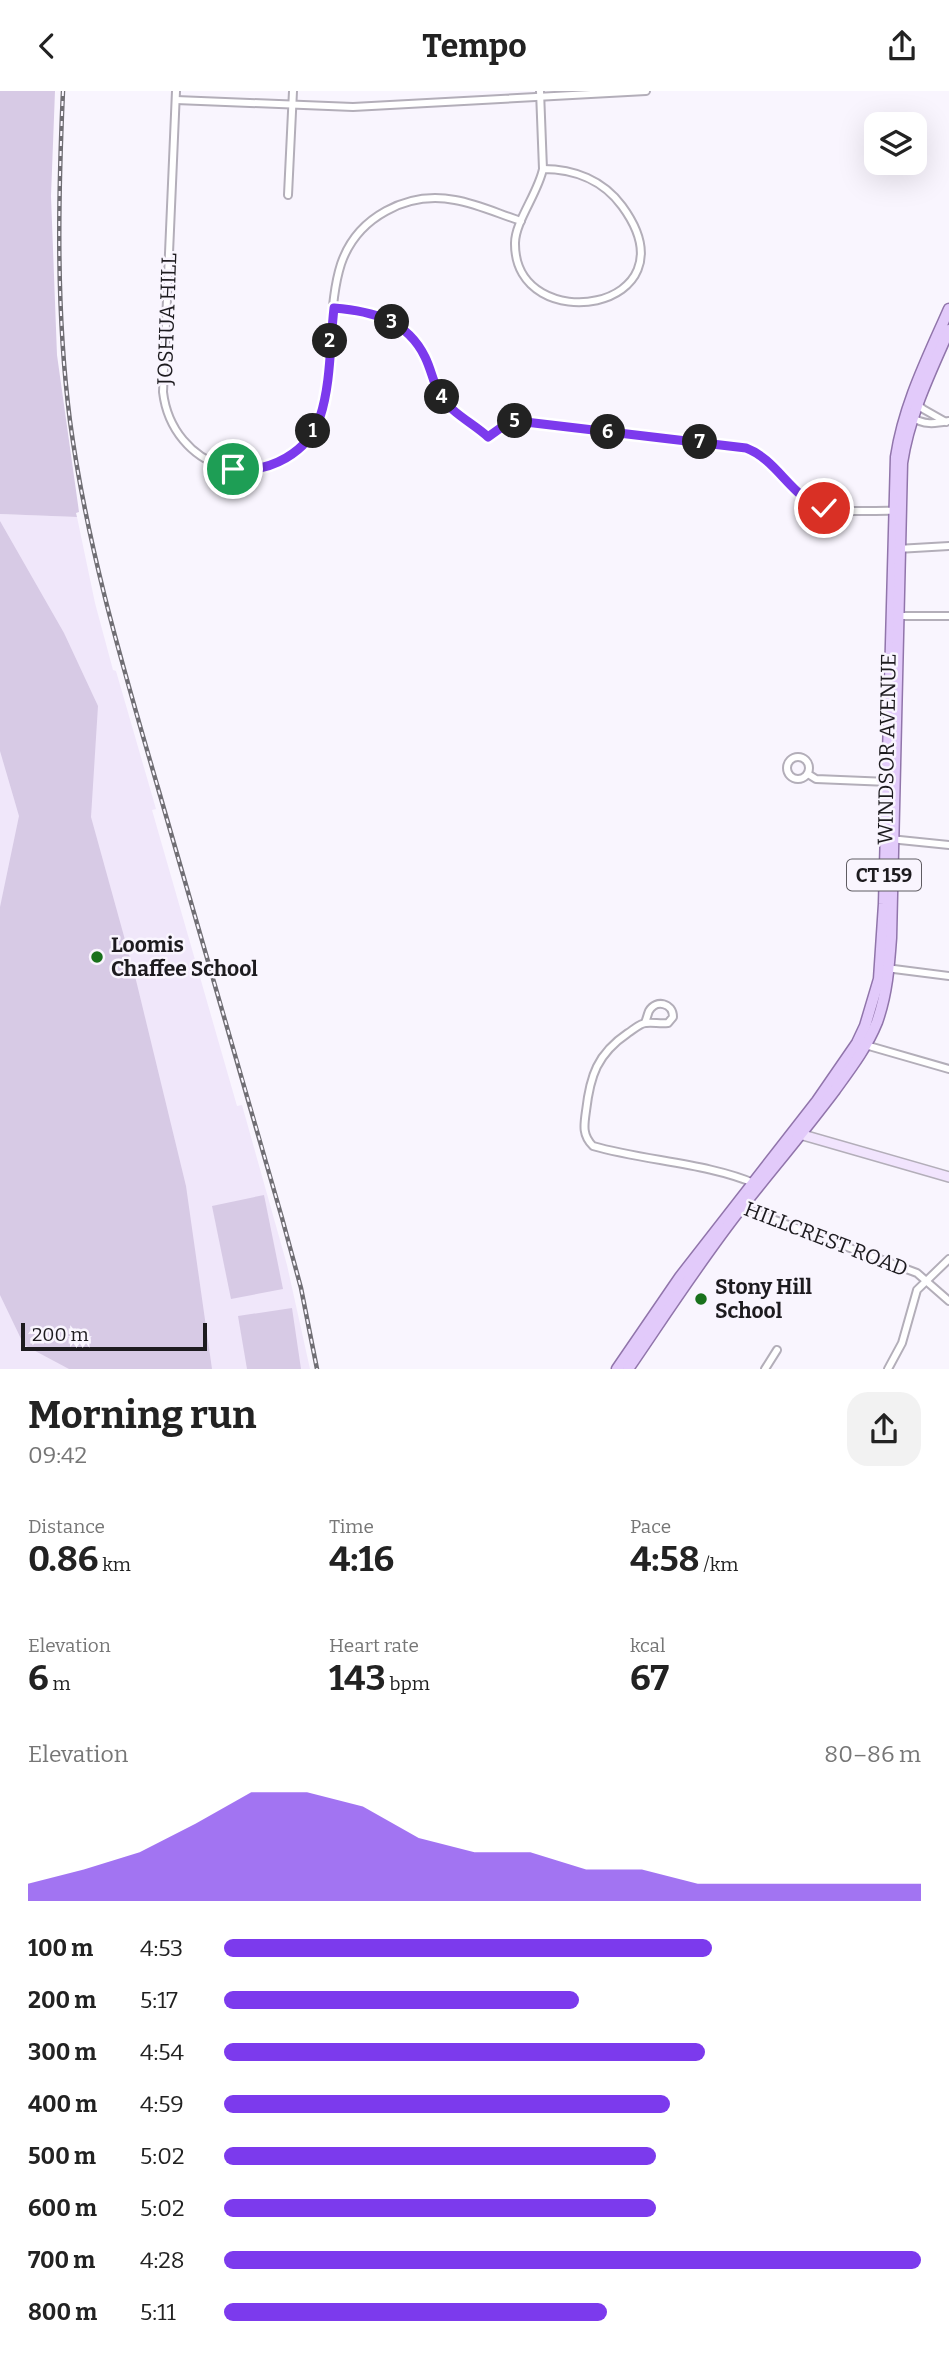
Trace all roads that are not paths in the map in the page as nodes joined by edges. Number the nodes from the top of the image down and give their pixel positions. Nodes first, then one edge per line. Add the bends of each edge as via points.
1 (176, 91) edge
2 (293, 91) edge
3 (646, 91) edge
4 (540, 94) edge
5 (176, 100) junction
6 (292, 106) junction
7 (543, 169) junction
8 (288, 195) dead end
9 (521, 221) junction
10 (334, 308) junction
11 (949, 309) edge
12 (949, 330) edge
13 (914, 401) junction
14 (909, 416) junction
15 (948, 421) edge
16 (898, 511) junction
17 (949, 546) edge
18 (896, 549) junction
19 (895, 616) junction
20 (949, 616) edge
21 (808, 774) dead end
22 (891, 782) junction
23 (889, 839) junction
24 (949, 845) edge
25 (885, 968) junction
26 (949, 976) edge
27 (645, 1023) junction
28 (862, 1044) junction
29 (949, 1069) edge
30 (797, 1134) junction
31 (949, 1177) edge
32 (757, 1184) junction
33 (738, 1206) junction
34 (949, 1259) edge
35 (926, 1280) junction
36 (949, 1301) edge
37 (777, 1350) dead end
38 (617, 1369) edge
39 (628, 1369) edge
40 (765, 1369) edge
41 (888, 1369) edge

1 - 5 street, JOSHUA HILL
2 - 6 street
3 - 4 street
4 - 6 street via 353,107
4 - 7 street
5 - 6 street
5 - 10 street, JOSHUA HILL via 163,392 171,424 181,440 198,456 224,468 253,470 281,462 304,444 323,405
6 - 8 street
7 - 9 street
7 - 9 street via 573,172 605,188 628,213 635,229 640,268 622,291 605,298 560,301 542,295 528,285 519,270 514,239
9 - 10 street, JOSHUA HILL via 457,200 426,198 401,204 365,226 349,246
10 - 16 street via 360,310 398,325 425,357 446,403 488,437 517,421 746,448 768,459 815,505
11 - 13 main road, WINDSOR AVENUE / CT 159
12 - 13 main road, WINDSOR AVENUE / CT 159
13 - 14 main road, WINDSOR AVENUE / CT 159
13 - 15 street
14 - 15 street via 931,424
14 - 16 main road, WINDSOR AVENUE / CT 159 via 895,457
16 - 18 main road, WINDSOR AVENUE / CT 159
17 - 18 street
18 - 19 main road, WINDSOR AVENUE / CT 159
19 - 20 street
19 - 22 main road, WINDSOR AVENUE / CT 159
21 - 22 street via 816,779
22 - 23 main road, WINDSOR AVENUE / CT 159
23 - 24 street
23 - 25 main road, WINDSOR AVENUE / CT 159
25 - 26 street
25 - 28 main road, WINDSOR AVENUE / CT 159
27 - 27 street via 668,1023 673,1011 669,1005 654,1006
27 - 32 street via 614,1043 589,1082 584,1129 590,1143
28 - 29 street
28 - 30 main road, WINDSOR AVENUE / CT 159
30 - 31 main road
30 - 32 main road, WINDSOR AVENUE / CT 159
32 - 33 main road, WINDSOR AVENUE / CT 159
33 - 35 street, HILLCREST ROAD
33 - 38 main road, WINDSOR AVENUE / CT 159 via 680,1277
33 - 39 main road, WINDSOR AVENUE / CT 159
34 - 35 street
35 - 36 street, HILLCREST ROAD
35 - 41 street via 917,1290 902,1343
37 - 40 street

